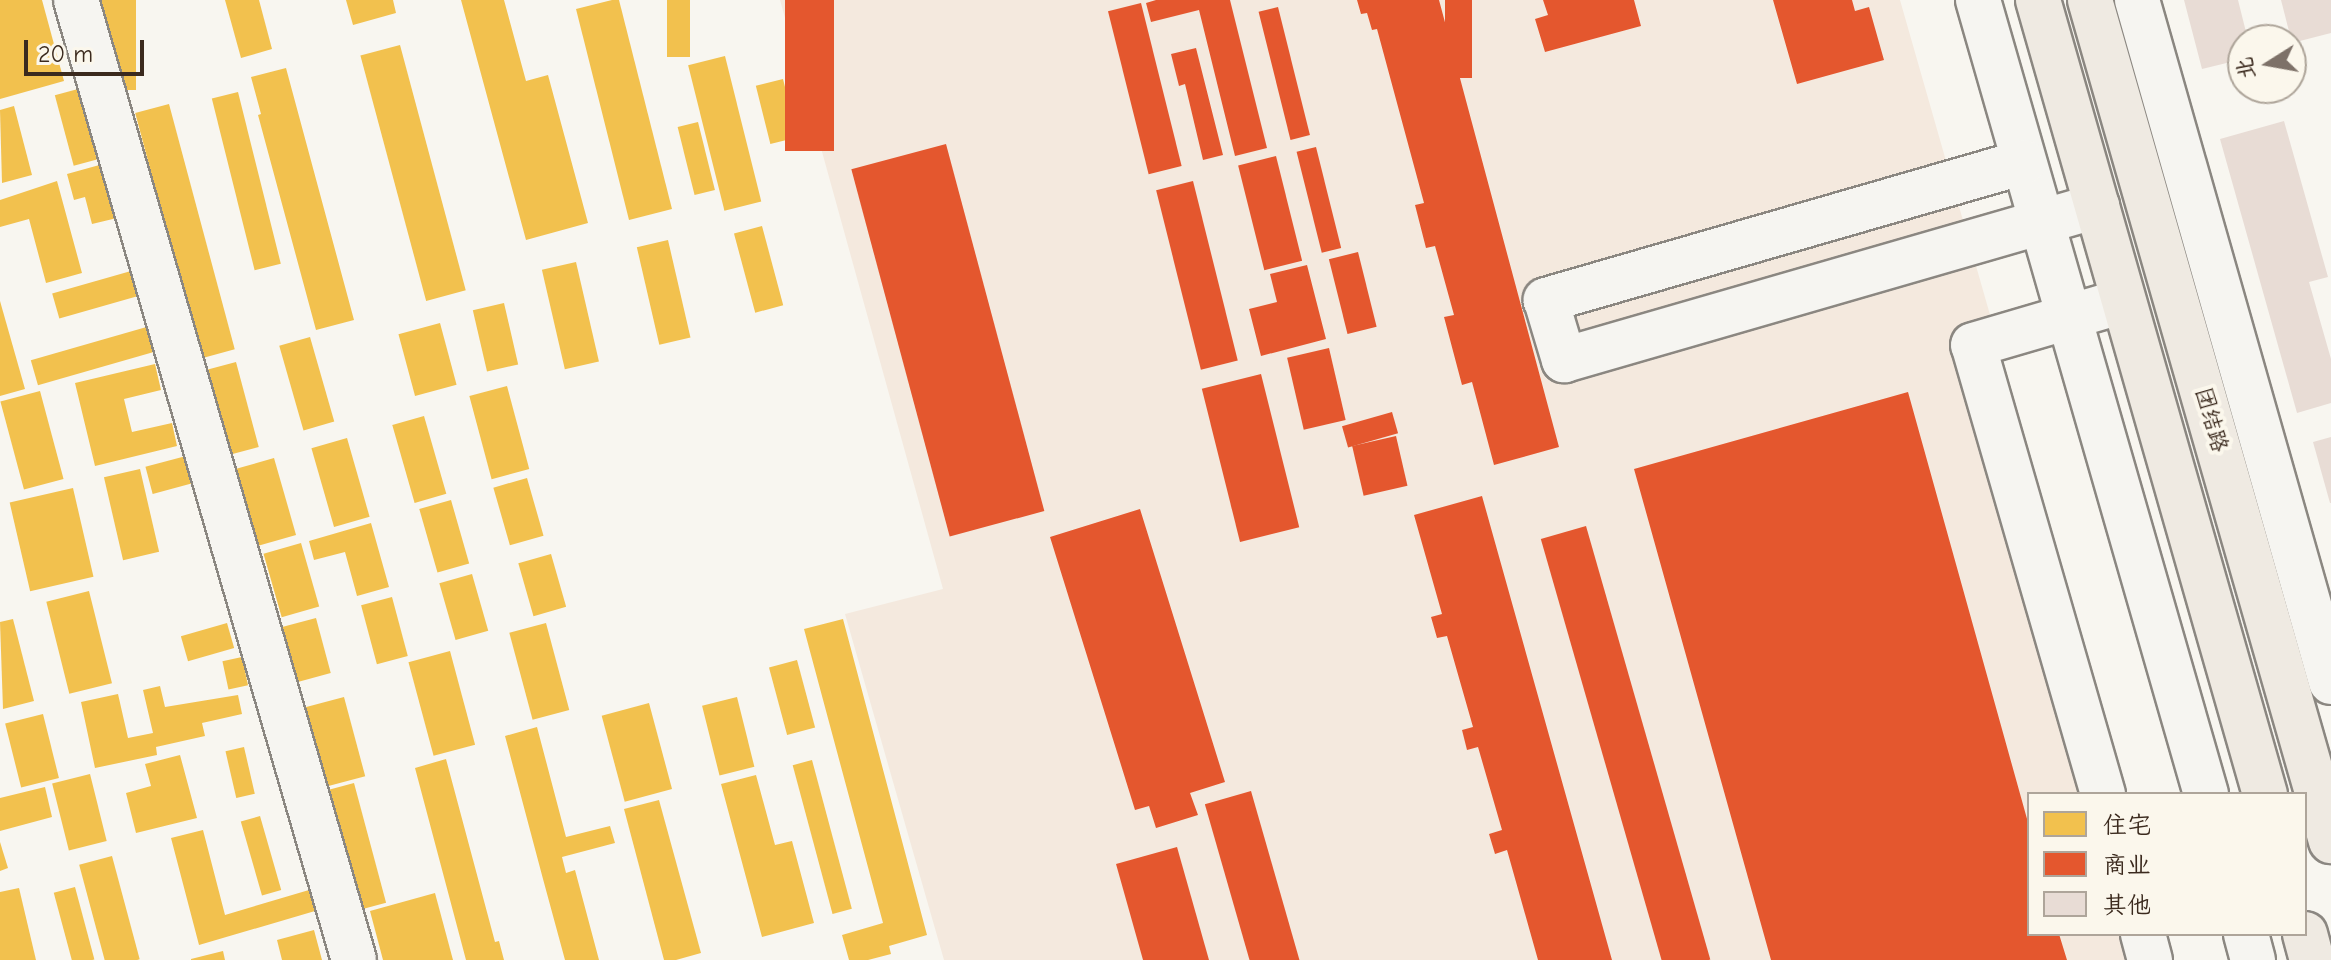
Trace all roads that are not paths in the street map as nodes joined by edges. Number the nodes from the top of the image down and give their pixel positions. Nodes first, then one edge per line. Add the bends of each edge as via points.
1 (76, 0) edge
2 (1978, 0) edge
3 (2038, 0) edge
4 (2090, 0) edge
5 (2137, 0) edge
6 (2024, 162) junction
7 (2097, 206) junction
8 (2041, 222) junction
9 (2123, 301) junction
10 (2069, 317) junction
11 (2331, 682) edge
12 (2102, 792) edge
13 (2205, 792) edge
14 (2264, 792) edge
15 (2331, 841) edge
16 (2144, 936) edge
17 (2247, 936) edge
18 (2306, 936) edge
19 (354, 960) edge
20 (2150, 960) edge
21 (2253, 960) edge
22 (2312, 960) edge

1 - 19 street
2 - 6 street
3 - 7 main road
4 - 15 main road, 团结路
5 - 11 street
6 - 8 street
6 - 8 street via 1546,300 1564,360
7 - 8 street
7 - 9 main road
8 - 10 street
9 - 10 street
9 - 14 main road
10 - 12 street via 1973,345
10 - 13 street
16 - 20 street
17 - 21 street
18 - 22 main road

